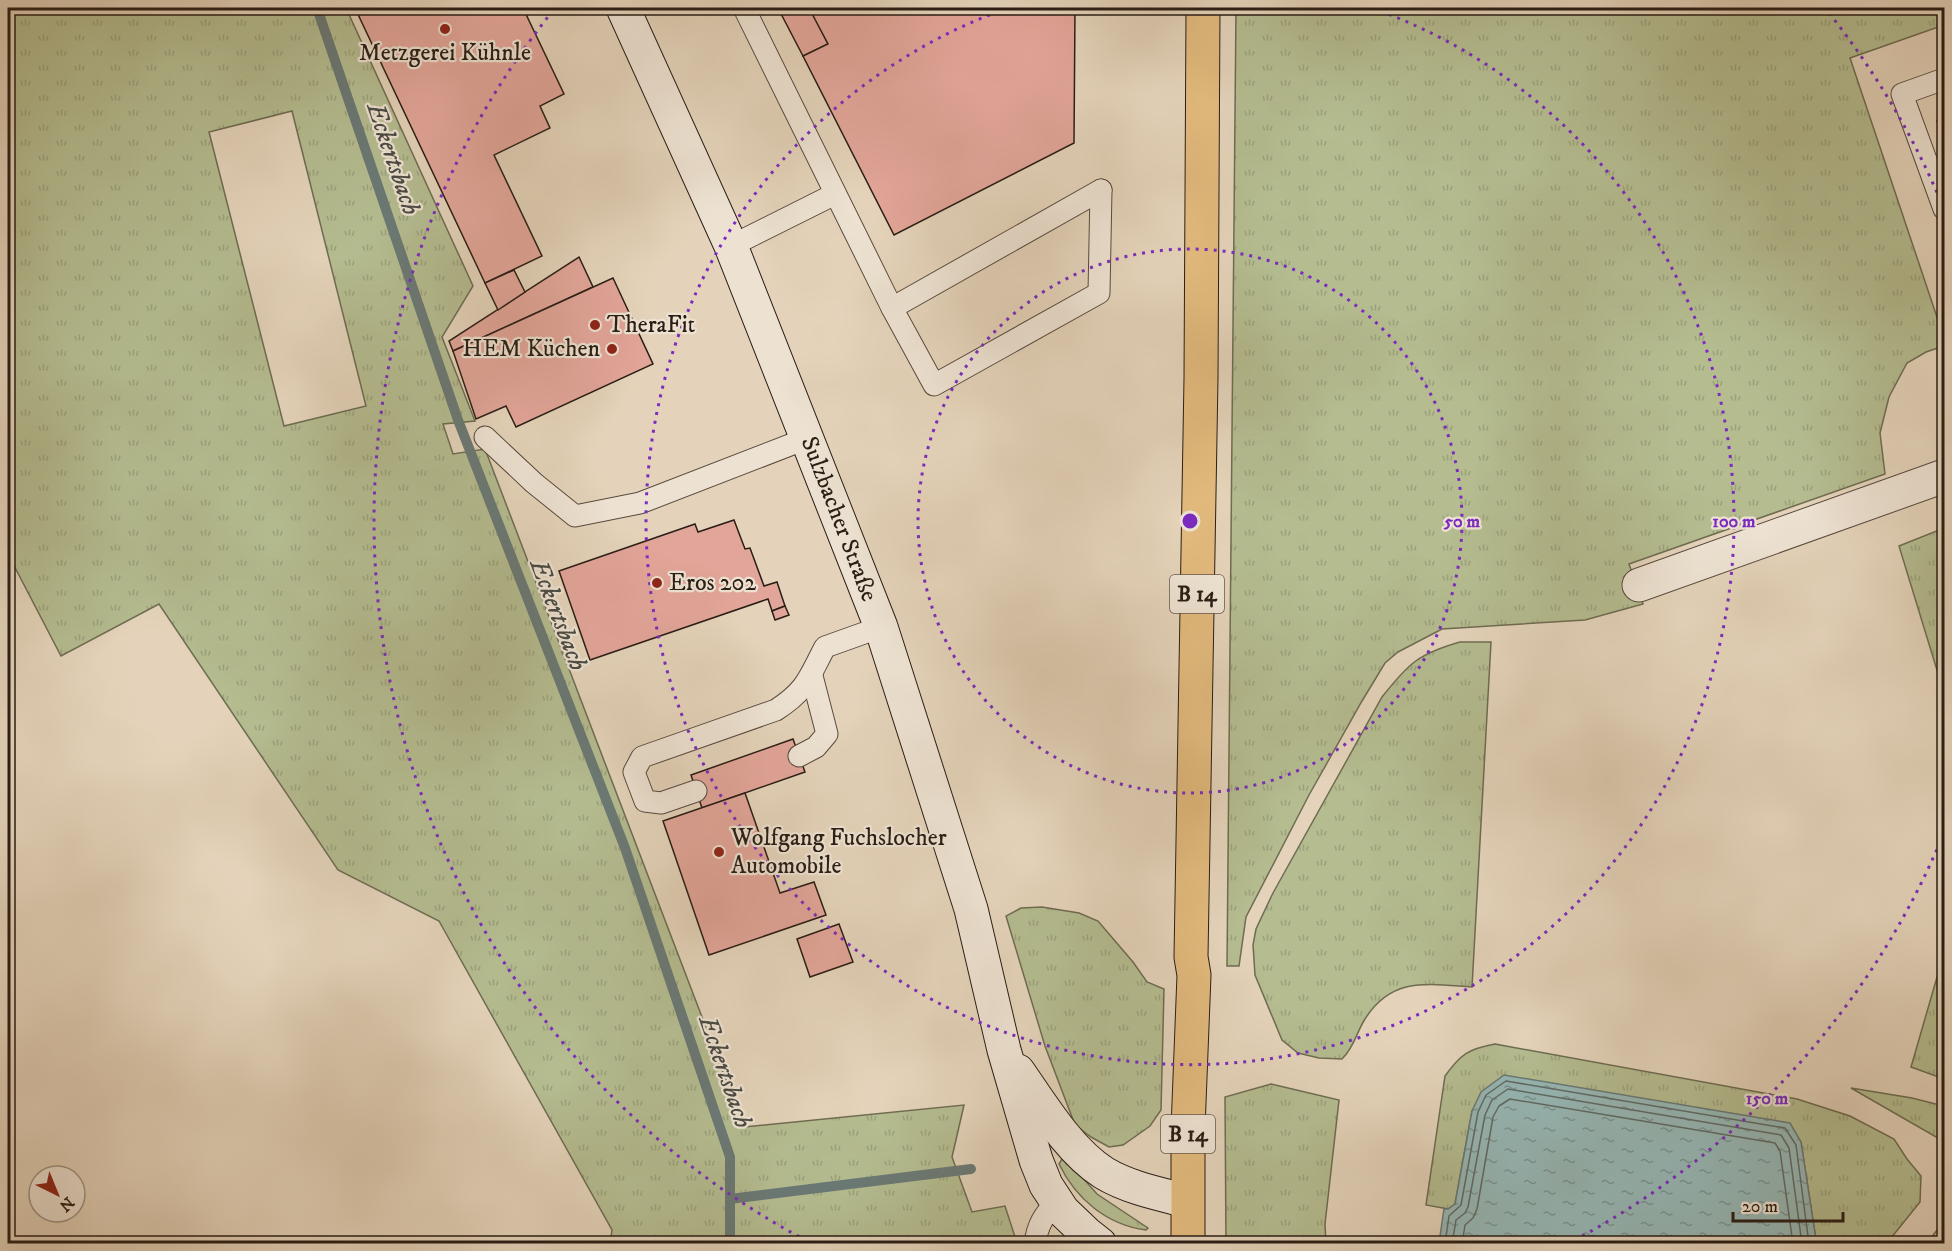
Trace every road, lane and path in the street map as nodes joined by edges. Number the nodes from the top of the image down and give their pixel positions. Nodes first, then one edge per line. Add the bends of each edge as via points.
1 (623, 8) edge
2 (744, 8) edge
3 (1203, 8) edge
4 (1944, 79) edge
5 (833, 195) dead end
6 (1944, 209) edge
7 (731, 246) junction
8 (892, 308) junction
9 (485, 436) dead end
10 (808, 438) junction
11 (1944, 476) edge
12 (1639, 585) dead end
13 (881, 627) junction
14 (812, 676) junction
15 (799, 756) dead end
16 (696, 791) dead end
17 (1004, 1050) junction
18 (1188, 1201) junction
19 (1057, 1202) junction
20 (1035, 1244) edge
21 (1101, 1244) edge
22 (1188, 1244) edge

1 - 7 street, Sulzbacher Straße
2 - 8 lane
3 - 18 main road, B 14 via 1191,935 1194,975
4 - 6 lane via 1902,94
5 - 7 lane
7 - 10 street, Sulzbacher Straße
8 - 8 lane via 934,385 1099,293 1101,190
9 - 10 lane via 575,516 640,503
10 - 13 street, Sulzbacher Straße
11 - 12 street
13 - 14 lane via 825,647
13 - 17 street, Sulzbacher Straße via 971,909
14 - 15 lane via 827,734 816,747
14 - 16 lane via 794,699 776,710 642,757 634,772 645,801 661,803
17 - 18 street via 1046,1112 1084,1158 1105,1174 1134,1186
17 - 19 street, Sulzbacher Straße via 1036,1160
18 - 22 main road, B 14
19 - 20 lane via 1039,1225
19 - 21 street, Sulzbacher Straße

